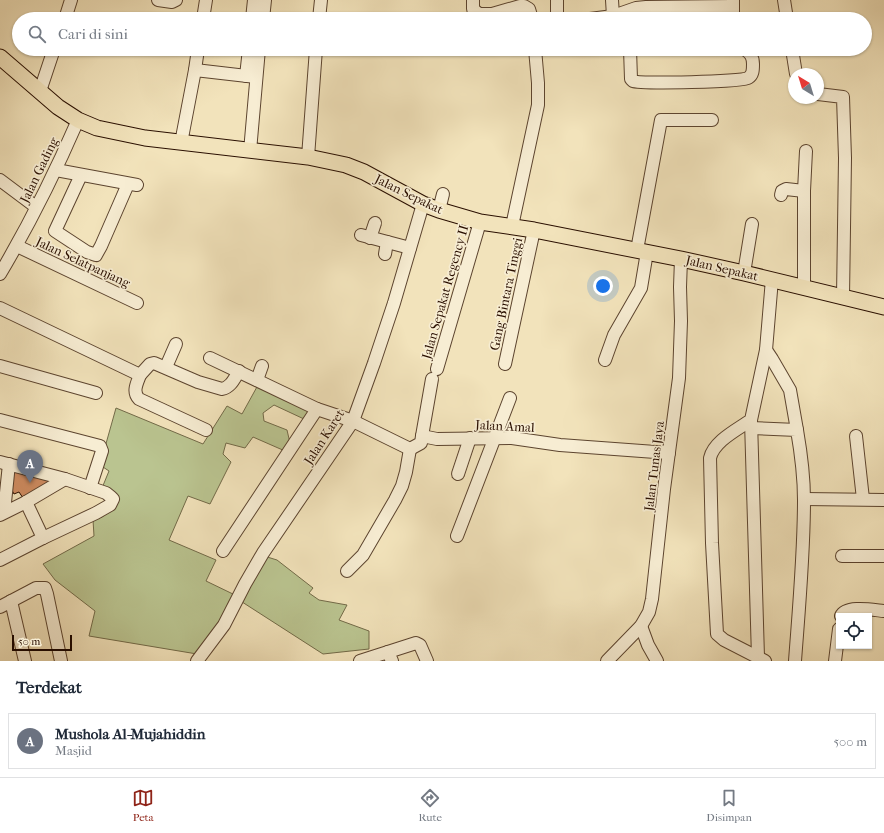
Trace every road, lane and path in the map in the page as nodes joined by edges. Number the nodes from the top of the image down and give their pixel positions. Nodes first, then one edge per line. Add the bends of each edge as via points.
1 (71, 0) edge
2 (158, 0) edge
3 (206, 0) edge
4 (254, 0) edge
5 (265, 0) edge
6 (321, 0) edge
7 (473, 0) edge
8 (557, 0) edge
9 (612, 0) edge
10 (784, 0) edge
11 (174, 1) edge
12 (733, 3) edge
13 (67, 12) edge
14 (204, 12) edge
15 (253, 12) edge
16 (264, 12) edge
17 (320, 12) edge
18 (477, 12) edge
19 (499, 12) edge
20 (530, 12) edge
21 (557, 12) edge
22 (613, 12) edge
23 (631, 12) edge
24 (786, 12) edge
25 (52, 56) edge
26 (197, 56) edge
27 (250, 56) edge
28 (257, 56) edge
29 (315, 56) edge
30 (536, 56) edge
31 (630, 56) edge
32 (751, 56) edge
33 (793, 56) edge
34 (0, 57) edge
35 (795, 68) edge
36 (195, 70) junction
37 (251, 77) junction
38 (40, 91) junction
39 (824, 95) edge
40 (78, 120) junction
41 (712, 120) dead end
42 (181, 143) junction
43 (250, 150) junction
44 (806, 151) dead end
45 (308, 157) junction
46 (56, 170) junction
47 (81, 175) junction
48 (0, 180) edge
49 (804, 191) junction
50 (443, 194) dead end
51 (781, 195) dead end
52 (423, 204) junction
53 (36, 207) junction
54 (440, 210) junction
55 (480, 222) junction
56 (375, 223) dead end
57 (752, 224) dead end
58 (512, 226) junction
59 (534, 230) junction
60 (388, 242) junction
61 (17, 246) junction
62 (410, 248) junction
63 (642, 251) junction
64 (385, 254) dead end
65 (681, 259) junction
66 (744, 273) junction
67 (0, 274) edge
68 (772, 279) junction
69 (804, 288) junction
70 (843, 297) junction
71 (137, 303) dead end
72 (884, 307) edge
73 (0, 308) edge
74 (176, 344) dead end
75 (766, 350) junction
76 (210, 358) dead end
77 (605, 360) dead end
78 (505, 364) dead end
79 (0, 366) edge
80 (262, 366) dead end
81 (166, 367) junction
82 (239, 371) junction
83 (140, 376) junction
84 (257, 380) junction
85 (96, 394) dead end
86 (510, 398) dead end
87 (317, 409) junction
88 (0, 420) edge
89 (353, 421) junction
90 (751, 424) junction
91 (206, 430) dead end
92 (797, 430) junction
93 (422, 436) junction
94 (856, 436) dead end
95 (470, 438) junction
96 (494, 438) junction
97 (410, 449) junction
98 (669, 453) junction
99 (4, 463) edge
100 (458, 474) dead end
101 (65, 479) junction
102 (90, 488) junction
103 (804, 499) junction
104 (863, 499) junction
105 (884, 500) edge
106 (26, 502) junction
107 (2, 514) edge
108 (457, 536) dead end
109 (43, 538) junction
110 (223, 551) dead end
111 (842, 556) dead end
112 (884, 556) edge
113 (0, 560) edge
114 (347, 571) dead end
115 (6, 604) edge
116 (884, 611) edge
117 (843, 613) edge
118 (641, 626) junction
119 (836, 649) edge
120 (390, 656) edge
121 (762, 659) edge
122 (25, 661) edge
123 (61, 661) edge
124 (197, 661) edge
125 (360, 661) edge
126 (427, 661) edge
127 (607, 661) edge
128 (657, 661) edge
129 (795, 661) edge
130 (835, 661) edge

1 - 13 street
2 - 11 street
3 - 14 street
4 - 15 street
5 - 16 street
6 - 17 street
7 - 18 street via 473,9
8 - 21 street
9 - 22 street
10 - 24 street
12 - 23 street via 646,7 636,8
19 - 20 street via 520,6 529,9
25 - 38 street
26 - 36 street
27 - 37 street
28 - 37 street
29 - 45 street
30 - 58 street via 538,105
31 - 32 street via 631,79 648,82 745,80 752,74
33 - 35 street
34 - 38 main road, Jalan Sepakat
36 - 37 street
36 - 42 street
37 - 43 street
38 - 40 main road, Jalan Sepakat
39 - 70 street via 843,97
40 - 42 main road, Jalan Sepakat via 118,134
40 - 46 street, Jalan Gading
41 - 63 street via 661,120
42 - 43 main road, Jalan Sepakat
43 - 45 main road, Jalan Sepakat
44 - 49 street
45 - 52 main road, Jalan Sepakat via 346,165 364,172
46 - 47 street
46 - 53 street, Jalan Gading
47 - 47 street via 55,231 96,255 133,184
48 - 53 street
49 - 51 street via 784,190
49 - 69 street
50 - 54 street
52 - 54 main road, Jalan Sepakat
52 - 62 street, Jalan Karet
53 - 61 street, Jalan Gading
54 - 55 main road, Jalan Sepakat
55 - 58 main road, Jalan Sepakat
55 - 93 street, Jalan Sepakat Regency II via 434,374
56 - 60 street via 365,237
57 - 66 street
58 - 59 main road, Jalan Sepakat
59 - 63 main road, Jalan Sepakat
59 - 78 street, Gang Bintara Tinggi
60 - 62 street
60 - 64 street
61 - 67 street, Jalan Gading
61 - 71 street, Jalan Selatpanjang
62 - 89 street, Jalan Karet
63 - 65 main road, Jalan Sepakat
63 - 77 street via 641,288 614,335
65 - 66 main road, Jalan Sepakat
65 - 98 street, Jalan Tunas Jaya via 680,378
66 - 68 main road, Jalan Sepakat
68 - 69 main road, Jalan Sepakat
68 - 75 street
69 - 70 main road, Jalan Sepakat
70 - 72 main road, Jalan Sepakat
73 - 83 street
74 - 81 street
75 - 90 street
75 - 92 street via 790,390
76 - 82 street
79 - 85 street
80 - 84 street
81 - 82 street via 198,382 222,389 231,384
81 - 83 street via 150,364
82 - 84 street
83 - 91 street via 135,391 138,398
84 - 87 street
86 - 96 street
87 - 89 street
87 - 110 street
88 - 102 street via 100,446 102,451
89 - 97 street
89 - 124 street, Jalan Karet via 264,553 224,626
90 - 92 street
90 - 121 street
90 - 121 street via 717,444 710,458 712,543 717,634
92 - 103 street
93 - 95 street, Jalan Amal via 437,439
93 - 97 street via 421,443
94 - 104 street
95 - 96 street, Jalan Amal
95 - 100 street
96 - 98 street, Jalan Amal
96 - 108 street
97 - 114 street via 406,472 395,500 363,555
98 - 118 street, Jalan Tunas Jaya via 653,593 649,612
99 - 101 street
99 - 107 street
101 - 102 street
101 - 106 street
102 - 109 street via 110,495 112,503
103 - 104 street
103 - 129 street via 802,574
104 - 105 street
106 - 107 street
106 - 109 street
109 - 113 street
111 - 112 street
115 - 122 street
115 - 123 street via 36,588 45,588
116 - 117 street via 851,609
118 - 127 street, Jalan Tunas Jaya
118 - 128 street
119 - 130 street
120 - 125 street
120 - 126 street via 402,646 418,644

